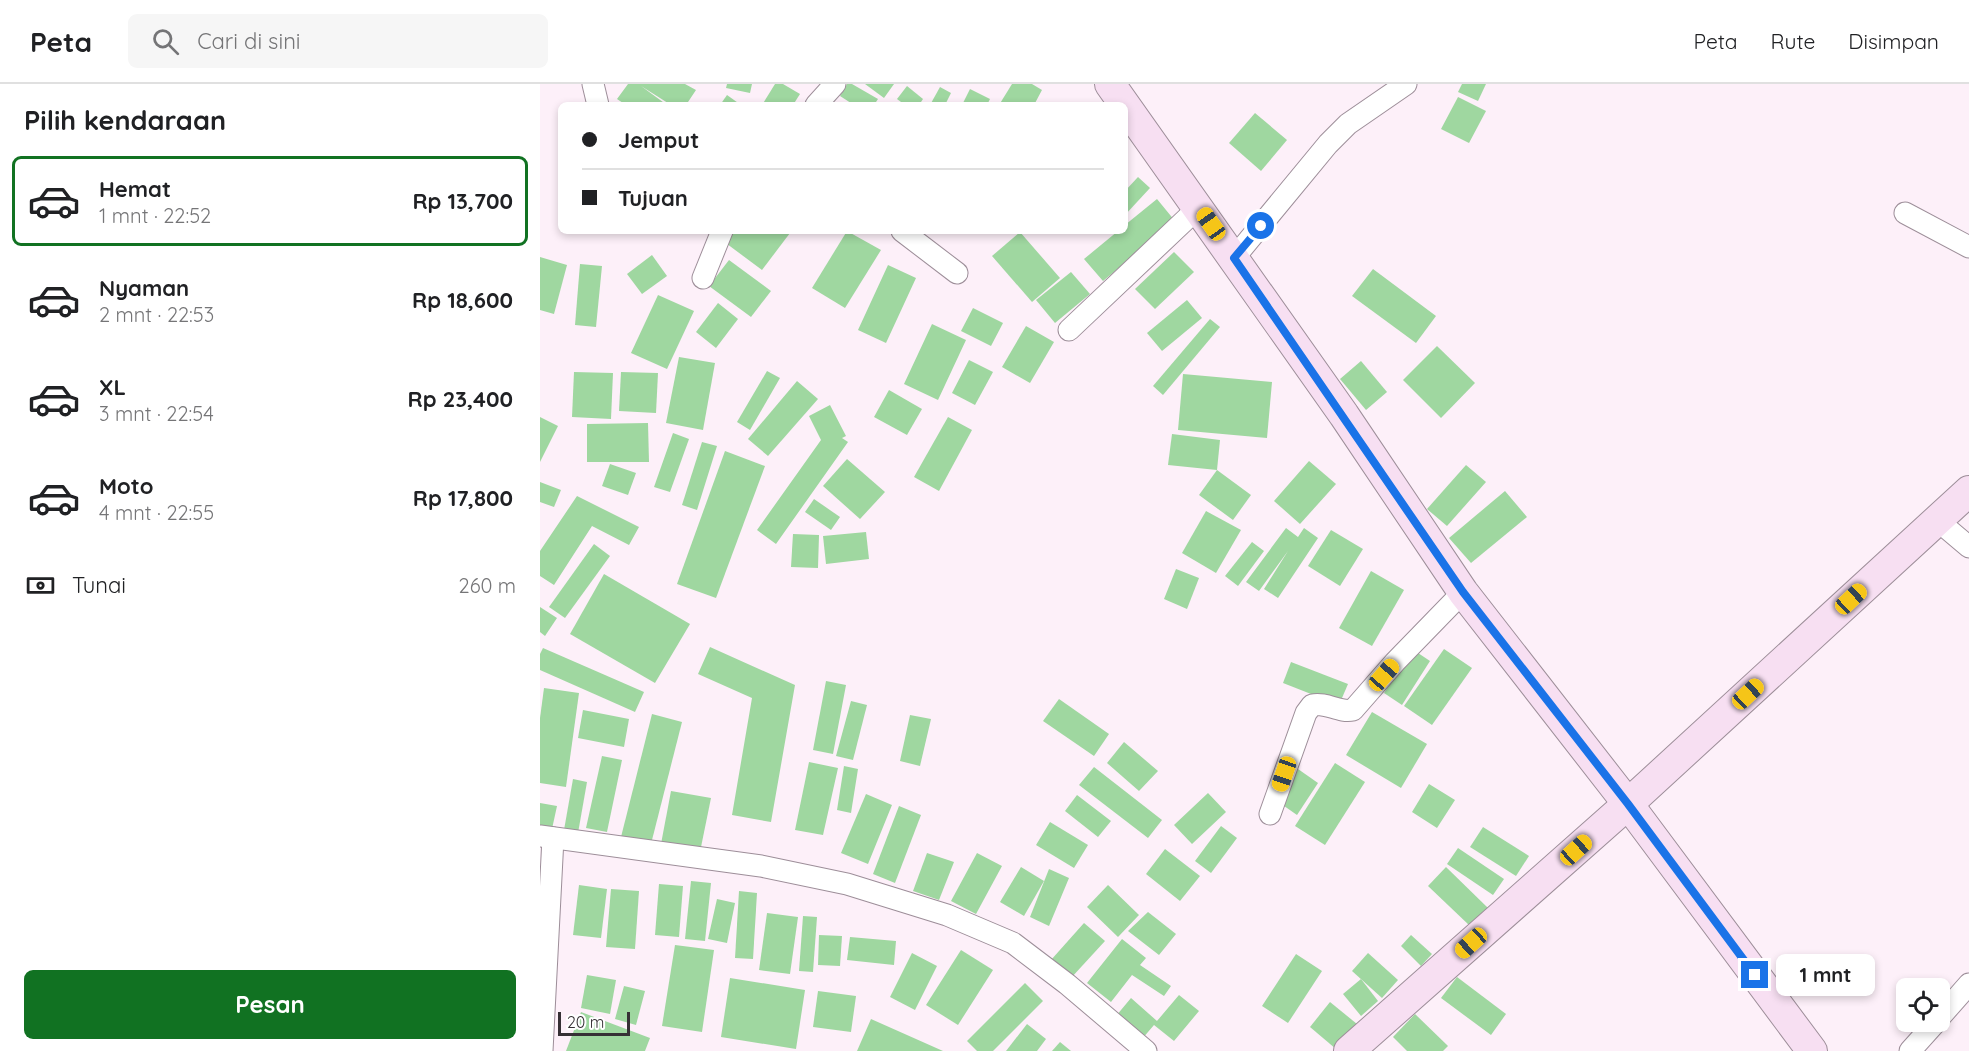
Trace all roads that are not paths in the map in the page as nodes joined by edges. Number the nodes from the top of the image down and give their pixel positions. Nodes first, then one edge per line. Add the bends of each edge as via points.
1 (593, 84) edge
2 (835, 84) edge
3 (1110, 84) edge
4 (1406, 84) edge
5 (597, 102) edge
6 (819, 102) edge
7 (1123, 102) edge
8 (1128, 109) edge
9 (1199, 207) junction
10 (1905, 213) dead end
11 (721, 234) edge
12 (906, 234) edge
13 (1969, 247) edge
14 (1234, 258) junction
15 (957, 273) dead end
16 (703, 278) dead end
17 (1068, 330) dead end
18 (1969, 491) edge
19 (1937, 520) junction
20 (1969, 547) edge
21 (1463, 592) junction
22 (1628, 804) junction
23 (1270, 814) dead end
24 (547, 837) edge
25 (1969, 984) edge
26 (1950, 1006) edge
27 (1927, 1032) edge
28 (542, 1051) edge
29 (1146, 1051) edge
30 (1349, 1051) edge
31 (1812, 1051) edge
32 (1910, 1051) edge

1 - 5 street
2 - 6 street
3 - 7 street
4 - 14 street via 1348,124 1328,144
8 - 9 street
9 - 14 street
9 - 17 street
10 - 13 street
11 - 16 street
12 - 15 street
14 - 21 street
18 - 19 street
19 - 20 street
19 - 22 street
21 - 22 street
21 - 23 street via 1353,711 1312,705
22 - 30 street
22 - 31 street
24 - 28 street
24 - 29 street via 761,866 847,884 947,915 1013,943
25 - 26 street
27 - 32 street

